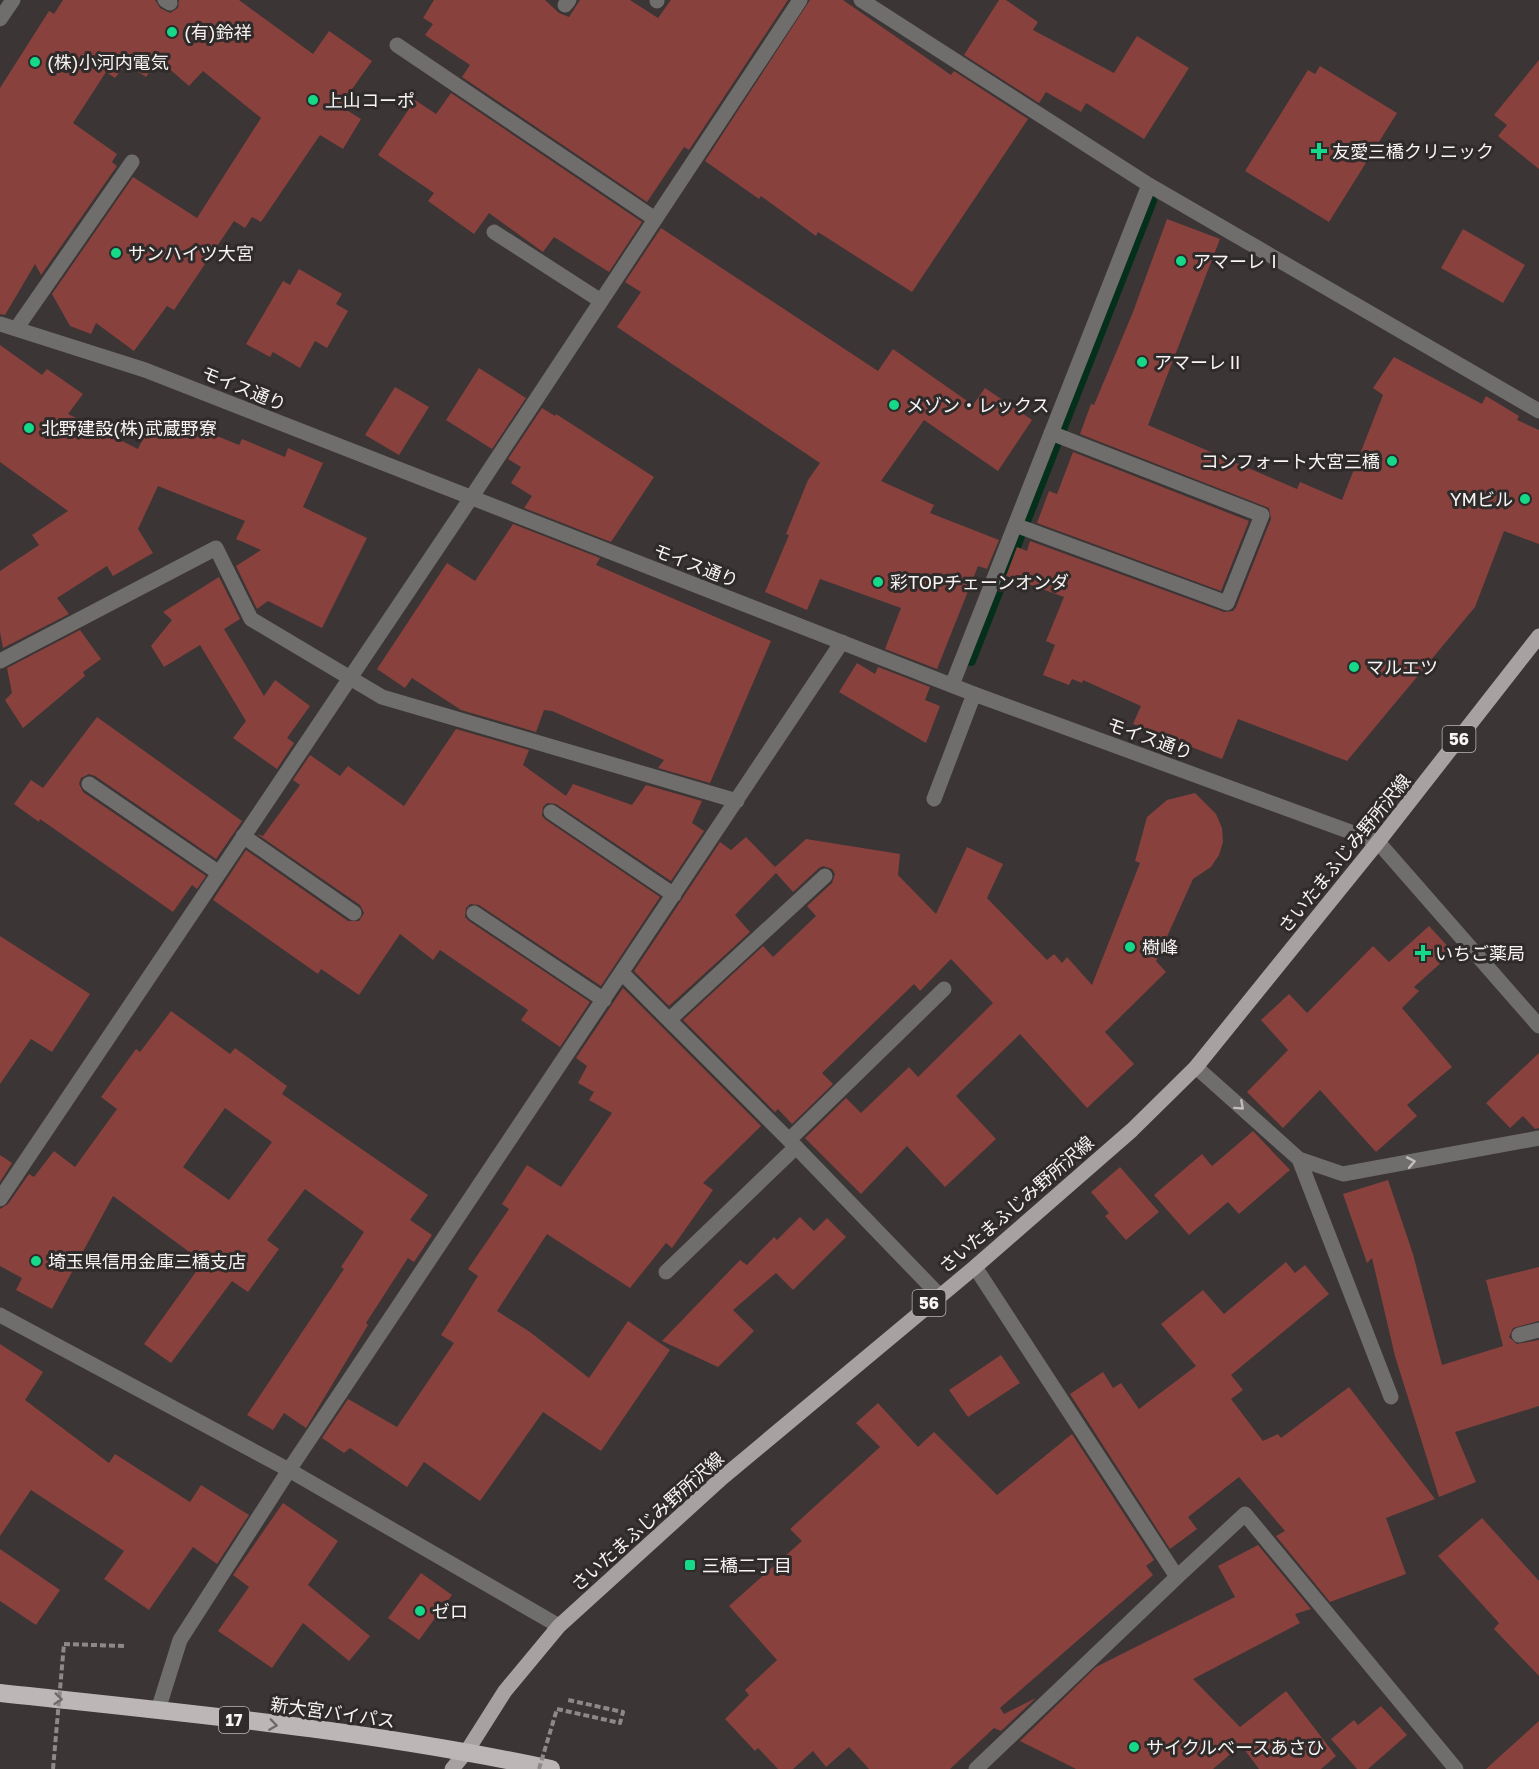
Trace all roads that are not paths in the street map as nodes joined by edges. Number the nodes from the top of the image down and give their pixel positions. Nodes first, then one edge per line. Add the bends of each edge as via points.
1 (13, 0) edge
2 (800, 0) edge
3 (861, 0) edge
4 (0, 19) edge
5 (397, 45) dead end
6 (132, 162) dead end
7 (1149, 185) junction
8 (655, 219) junction
9 (494, 232) dead end
10 (601, 301) junction
11 (0, 324) edge
12 (16, 329) junction
13 (1539, 411) edge
14 (1051, 433) junction
15 (471, 498) junction
16 (1016, 525) junction
17 (1539, 636) edge
18 (842, 642) junction
19 (0, 661) edge
20 (350, 679) junction
21 (952, 685) junction
22 (974, 694) junction
23 (89, 784) dead end
24 (934, 799) dead end
25 (737, 801) junction
26 (551, 812) dead end
27 (243, 836) junction
28 (1378, 842) junction
29 (219, 873) junction
30 (825, 876) dead end
31 (674, 895) junction
32 (354, 912) dead end
33 (474, 913) dead end
34 (622, 973) junction
35 (944, 989) dead end
36 (604, 1000) junction
37 (669, 1020) junction
38 (1539, 1026) edge
39 (1196, 1067) junction
40 (1539, 1138) edge
41 (793, 1143) junction
42 (1299, 1159) junction
43 (0, 1199) edge
44 (975, 1267) junction
45 (666, 1272) dead end
46 (939, 1295) junction
47 (0, 1315) edge
48 (1539, 1330) edge
49 (1519, 1335) dead end
50 (1391, 1397) dead end
51 (289, 1470) junction
52 (1177, 1577) junction
53 (559, 1626) junction
54 (0, 1693) edge
55 (158, 1710) junction
56 (466, 1760) edge
57 (452, 1769) edge
58 (551, 1769) edge
59 (976, 1769) edge
60 (1456, 1769) edge

1 - 4 street
2 - 8 street
3 - 7 street
5 - 8 street
6 - 12 street
7 - 13 street
7 - 14 street
8 - 10 street
9 - 10 street
10 - 15 street
11 - 12 street, モイス通り
12 - 15 street, モイス通り via 145,370
14 - 16 street
14 - 16 street via 1262,515 1227,603
15 - 18 street, モイス通り
15 - 20 street
16 - 21 street
17 - 28 main road, さいたまふじみ野所沢線 / 56
18 - 21 street, モイス通り
18 - 25 street
19 - 20 street via 216,548 251,619
20 - 25 street via 382,697
20 - 27 street
21 - 22 street, モイス通り
22 - 24 street
22 - 28 street, モイス通り
23 - 29 street
25 - 31 street
26 - 31 street
27 - 29 street
27 - 32 street
28 - 38 street
28 - 39 main road, さいたまふじみ野所沢線 / 56
29 - 43 street
30 - 37 street
31 - 34 street
33 - 36 street
34 - 36 street
34 - 37 street
35 - 41 street
36 - 51 street
37 - 41 street
39 -> 42 street
39 - 44 main road, さいたまふじみ野所沢線 / 56 via 1132,1130
42 -> 40 street via 1343,1174
41 - 45 street
41 - 46 street
42 - 50 street
44 - 46 main road, さいたまふじみ野所沢線 / 56
44 - 52 street
46 - 53 main road, さいたまふじみ野所沢線 / 56 via 722,1478
47 - 51 street
48 - 49 street
51 - 53 street
51 - 55 street via 180,1640
52 - 59 street
52 - 60 street via 1245,1514
53 - 56 main road, さいたまふじみ野所沢線 / 56 via 505,1691
54 -> 55 highway, 新大宮バイパス / 17
55 -> 56 highway, 新大宮バイパス / 17
56 - 57 main road, さいたまふじみ野所沢線
56 - 58 highway, 新大宮バイパス / 17

